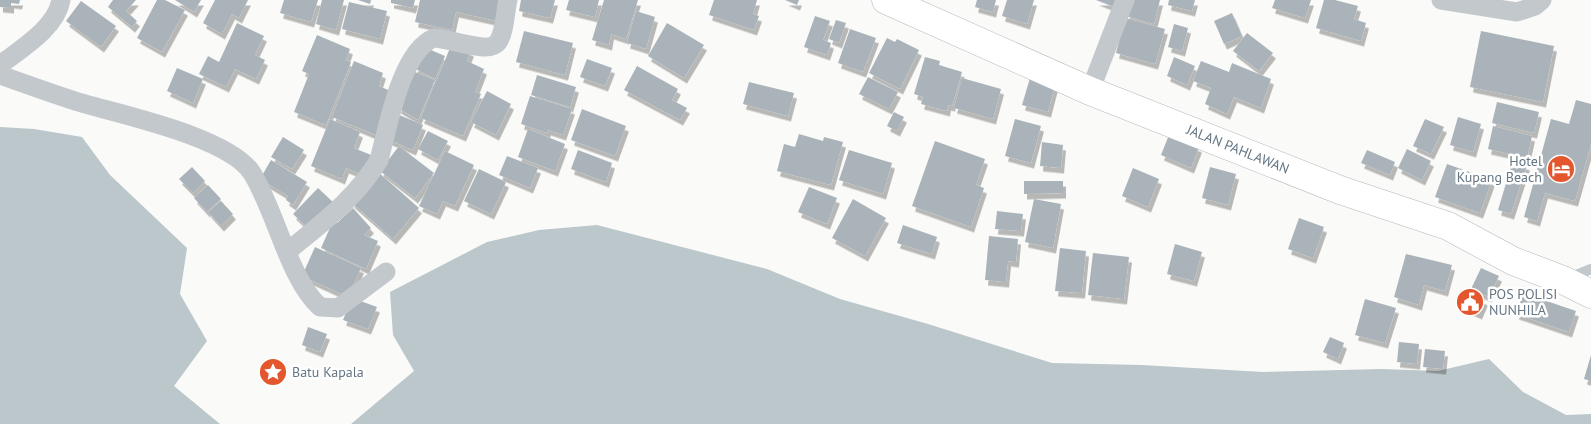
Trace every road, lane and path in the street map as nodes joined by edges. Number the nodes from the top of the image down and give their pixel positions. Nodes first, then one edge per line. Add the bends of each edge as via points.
1 (61, 0) edge
2 (508, 0) edge
3 (886, 0) edge
4 (1125, 0) edge
5 (1441, 0) edge
6 (1542, 0) edge
7 (0, 65) edge
8 (0, 75) edge
9 (1090, 91) junction
10 (288, 250) junction
11 (1591, 269) edge
12 (386, 272) dead end
13 (1564, 280) junction
14 (1591, 294) edge

1 - 7 street via 59,12 49,24
2 - 10 street via 501,36 496,45 488,49 434,38 419,47 408,67 379,160 372,172 340,210
3 - 9 highway, JALAN PAHLAWAN
4 - 9 street
5 - 6 street via 1517,12
8 - 10 street via 76,101 163,125 238,158 251,172 267,200
9 - 13 highway, JALAN PAHLAWAN via 1340,190 1448,226 1513,261
10 - 12 street via 304,289 320,307 338,308
11 - 13 lane
13 - 14 highway, JALAN PAHLAWAN

